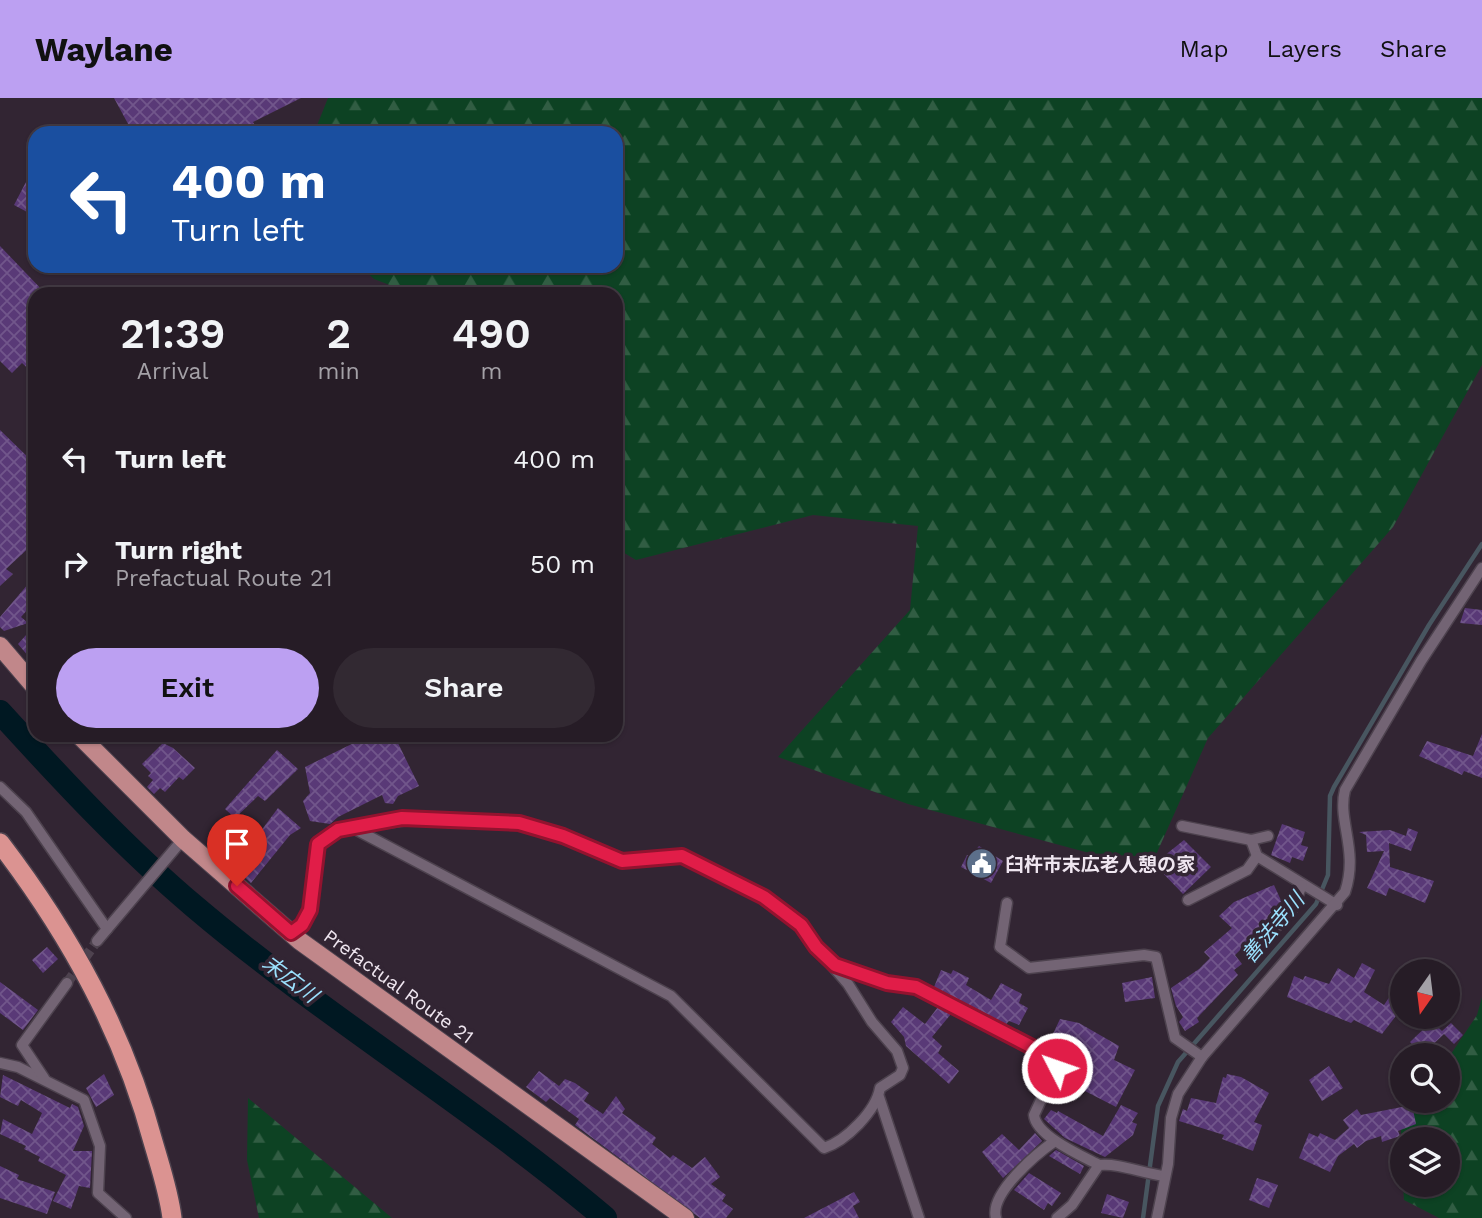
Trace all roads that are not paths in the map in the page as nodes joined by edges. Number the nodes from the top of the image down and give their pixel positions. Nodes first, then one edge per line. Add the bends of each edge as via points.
1 (1482, 568) edge
2 (0, 646) edge
3 (28, 679) edge
4 (85, 742) edge
5 (0, 787) edge
6 (1182, 826) dead end
7 (354, 828) junction
8 (1268, 836) dead end
9 (1251, 840) junction
10 (0, 843) edge
11 (179, 844) junction
12 (1257, 856) junction
13 (1305, 887) junction
14 (1188, 900) dead end
15 (1334, 903) junction
16 (1007, 904) dead end
17 (107, 929) junction
18 (291, 933) junction
19 (97, 941) tunnel mouth
20 (1255, 951) dead end
21 (835, 965) junction
22 (67, 983) tunnel mouth
23 (1200, 1056) junction
24 (0, 1063) edge
25 (46, 1081) junction
26 (879, 1097) junction
27 (1055, 1140) junction
28 (1099, 1165) junction
29 (1163, 1176) junction
30 (126, 1218) edge
31 (172, 1218) edge
32 (685, 1218) edge
33 (919, 1218) edge
34 (996, 1218) edge
35 (1057, 1218) edge
36 (1157, 1218) edge

1 - 15 street via 1345,790 1342,800 1352,862 1345,892
2 - 3 main road
4 - 11 main road, Prefactual Route 21
5 - 17 street via 26,812
6 - 9 street
7 - 18 street via 338,830 318,844 310,910
7 - 21 street via 412,818 519,823 622,861 682,856 764,897 801,925
7 - 26 street via 671,996 824,1148 848,1134
8 - 9 street
9 - 12 street
10 - 31 highway via 75,951 108,1015 141,1097
11 - 17 street
11 - 18 main road, Prefactual Route 21
12 - 13 street
12 - 14 street via 1247,870
13 - 15 street
13 - 20 street
15 - 23 street
16 - 23 street via 1000,947 1030,968 1156,957 1175,1038
17 - 19 street
18 - 32 main road, Prefactual Route 21
21 - 26 street via 900,1057 900,1074 880,1088
21 - 27 street via 887,983 916,987 1059,1061 1034,1115
22 - 25 street via 22,1045
23 - 29 street via 1174,1102
24 - 25 street
25 - 30 street via 75,1093 88,1105 100,1146 98,1193
26 - 33 street
27 - 28 street
27 - 34 street via 999,1195
28 - 29 street
28 - 35 street via 1072,1205
29 - 36 street

